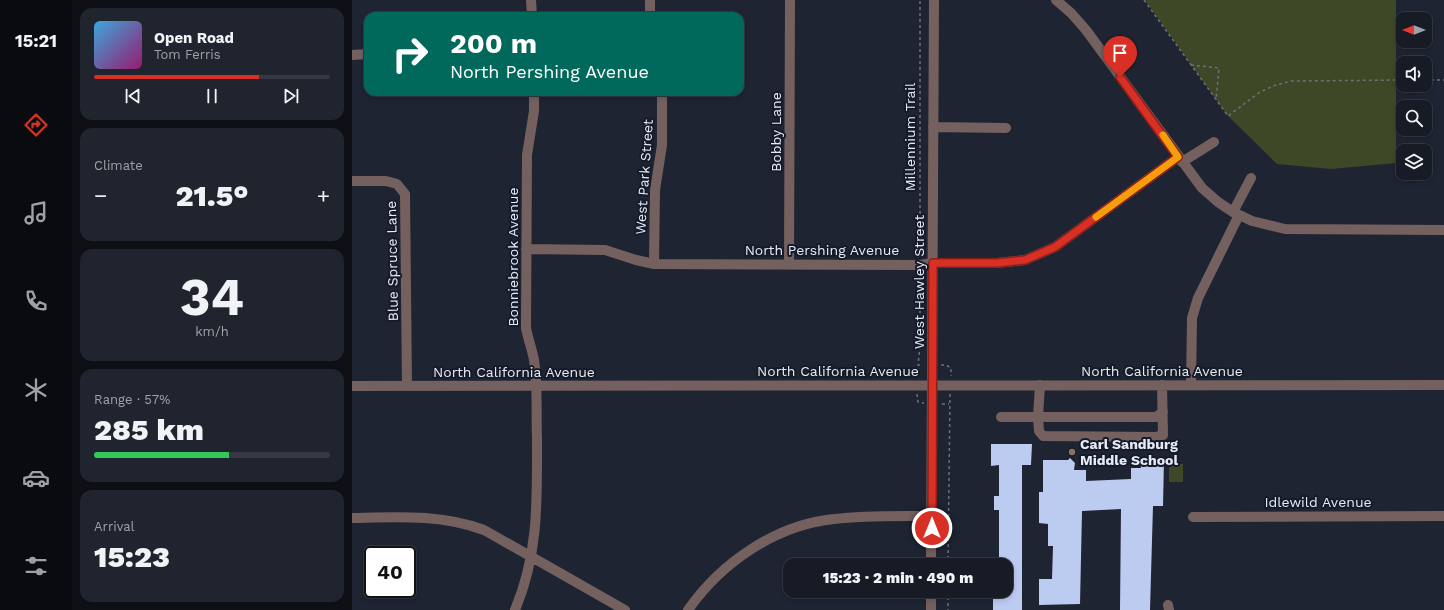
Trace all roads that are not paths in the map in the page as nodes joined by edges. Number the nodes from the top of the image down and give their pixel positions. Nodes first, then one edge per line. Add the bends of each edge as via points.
1 (532, 0) edge
2 (650, 0) edge
3 (790, 0) edge
4 (934, 0) edge
5 (1056, 0) edge
6 (532, 12) edge
7 (650, 12) edge
8 (364, 54) edge
9 (352, 55) edge
10 (534, 96) edge
11 (662, 96) edge
12 (933, 127) junction
13 (1006, 128) dead end
14 (1214, 142) dead end
15 (1180, 159) junction
16 (1251, 178) dead end
17 (352, 181) edge
18 (1236, 213) junction
19 (1444, 230) edge
20 (526, 248) junction
21 (933, 263) junction
22 (654, 264) junction
23 (789, 264) junction
24 (933, 384) junction
25 (1040, 385) junction
26 (1162, 385) junction
27 (1191, 385) junction
28 (1444, 385) edge
29 (352, 386) edge
30 (407, 386) junction
31 (536, 386) junction
32 (1163, 412) junction
33 (1001, 417) dead end
34 (1038, 417) junction
35 (932, 516) junction
36 (1444, 516) edge
37 (1193, 517) dead end
38 (352, 518) edge
39 (532, 556) junction
40 (931, 558) edge
41 (931, 598) edge
42 (515, 610) edge
43 (625, 610) edge
44 (688, 610) edge
45 (931, 610) edge

1 - 6 street
2 - 7 street
3 - 23 street, Bobby Lane
4 - 12 street, West Hawley Street
5 - 15 street via 1086,30
8 - 9 street
10 - 20 street, Bonniebrook Avenue via 528,155
11 - 22 street, West Park Street via 662,145 654,190
12 - 13 street
12 - 21 street, West Hawley Street
14 - 15 street, North Pershing Avenue
15 - 18 street via 1202,188
15 - 21 street, North Pershing Avenue via 1055,247 1025,260 996,263
16 - 18 street
17 - 30 street, Blue Spruce Lane via 386,181 397,184 405,194
18 - 19 street via 1252,221 1285,229
18 - 27 street via 1198,298 1192,318
20 - 22 street, North Pershing Avenue via 605,250
20 - 31 street, Bonniebrook Avenue via 526,328 532,350
21 - 23 street, North Pershing Avenue
21 - 24 street, West Hawley Street
22 - 23 street, North Pershing Avenue
24 - 25 street, North California Avenue
24 - 31 street, North California Avenue
24 - 35 street, West Hawley Street
25 - 26 street, North California Avenue
25 - 34 street
26 - 27 street, North California Avenue
26 - 32 street
27 - 28 street, North California Avenue
29 - 30 street, North California Avenue
30 - 31 street, North California Avenue
31 - 39 street, Bonniebrook Avenue via 537,507
32 - 34 street via 1156,417
32 - 34 street via 1164,435 1155,437 1043,436 1039,431
33 - 34 street
35 - 40 street, West Hawley Street
35 - 44 street via 833,519 792,530 754,548 722,570
36 - 37 street, Idlewild Avenue
38 - 39 street via 448,519 484,530
39 - 42 street, Bonniebrook Avenue
39 - 43 street
41 - 45 street

